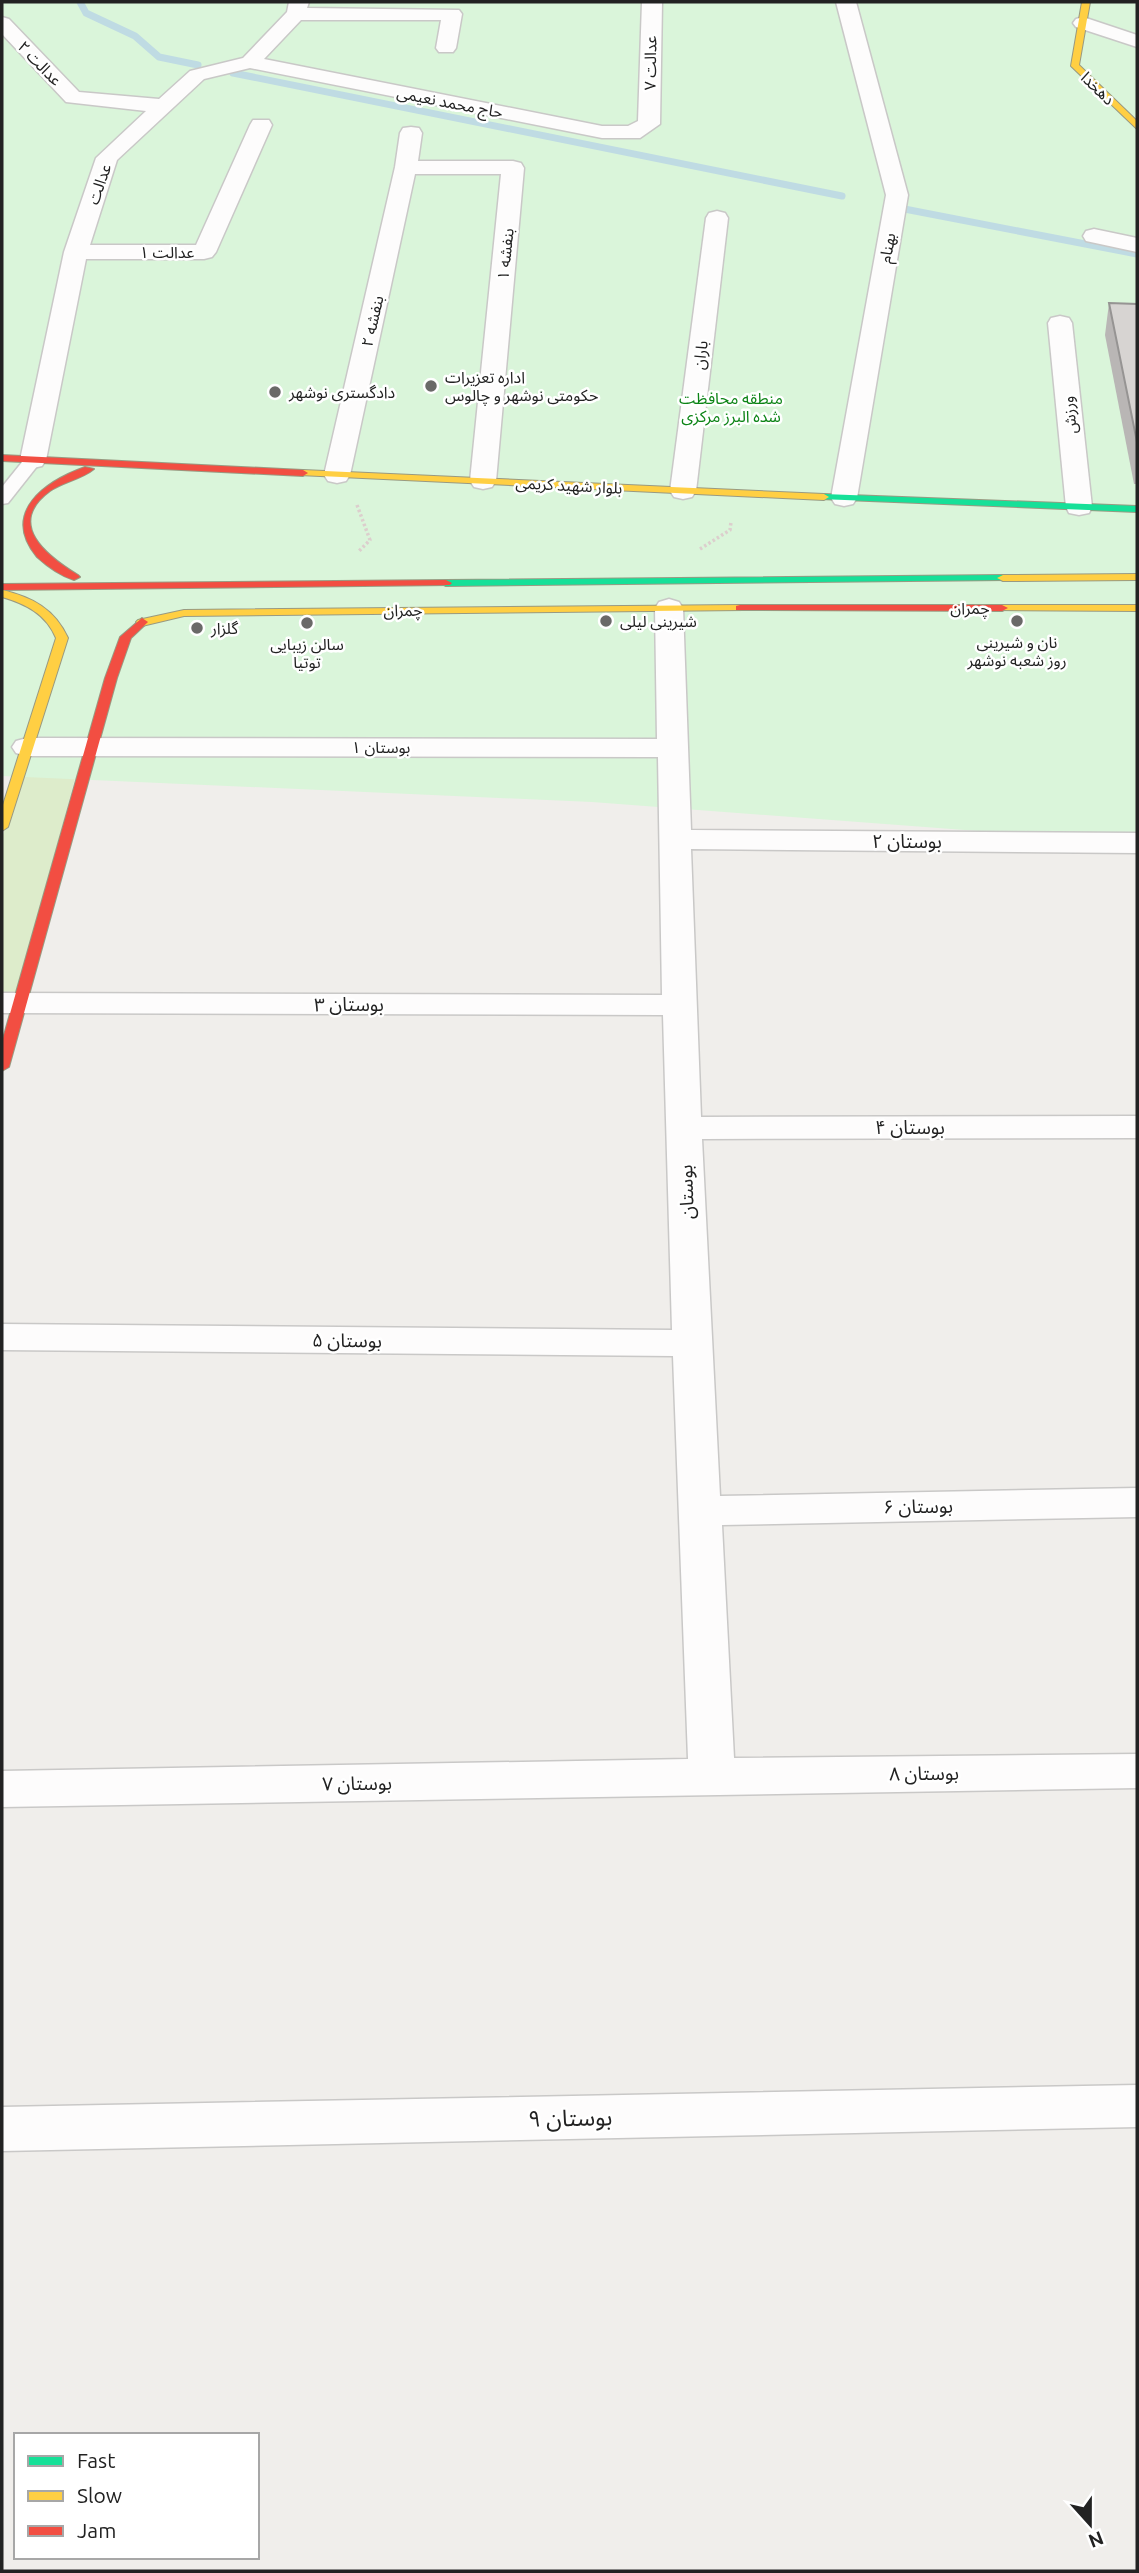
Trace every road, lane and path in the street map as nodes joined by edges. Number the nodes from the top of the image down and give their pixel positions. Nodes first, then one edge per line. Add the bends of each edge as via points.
1 (652, 2) edge
2 (846, 2) edge
3 (1086, 2) edge
4 (298, 8) edge
5 (421, 8) edge
6 (2, 23) edge
7 (1083, 23) junction
8 (1137, 41) edge
9 (446, 48) dead end
10 (250, 62) junction
11 (164, 106) junction
12 (649, 124) joint
13 (261, 125) dead end
14 (1137, 125) edge
15 (411, 133) dead end
16 (406, 167) junction
17 (717, 218) dead end
18 (1094, 236) dead end
19 (1137, 245) edge
20 (76, 252) junction
21 (1060, 323) dead end
22 (2, 458) edge
23 (33, 460) junction
24 (119, 464) junction
25 (337, 475) junction
26 (483, 481) junction
27 (683, 491) junction
28 (734, 494) junction
29 (844, 498) junction
30 (2, 499) edge
31 (994, 504) junction
32 (1079, 507) junction
33 (1137, 509) edge
34 (1137, 519) edge
35 (6, 521) dead end
36 (16, 550) dead end
37 (1137, 577) edge
38 (701, 580) junction
39 (139, 586) junction
40 (2, 587) edge
41 (2, 593) edge
42 (670, 608) junction
43 (1137, 608) edge
44 (27, 747) junction
45 (90, 747) junction
46 (672, 748) junction
47 (2, 827) edge
48 (676, 839) junction
49 (1137, 842) edge
50 (10, 1003) edge
51 (681, 1005) junction
52 (2, 1067) edge
53 (1137, 1127) edge
54 (683, 1128) junction
55 (2, 1337) edge
56 (692, 1343) junction
57 (1137, 1502) edge
58 (699, 1511) junction
59 (1137, 1771) edge
60 (712, 1776) junction
61 (2, 1789) edge
62 (1137, 2106) edge
63 (2, 2129) edge

1 - 12 street, ۷ عدالت
2 - 29 street, بهنام via 897,195
3 - 7 main road, دهخدا
4 - 5 street
4 - 10 street
5 - 9 street via 452,14
6 - 11 street, عدالت ۲ via 74,98
7 - 8 street
7 - 14 main road, دهخدا via 1075,66
10 - 11 street, عدالت via 197,75
10 - 12 street, حاج محمد نعیمی via 602,132 632,133
11 - 20 street, عدالت via 107,158
13 - 20 street, عدالت ۱ via 204,252
15 - 16 street
16 - 25 street, بنفشه ۲
16 - 26 street, بنفشه ۱ via 513,168
17 - 27 street, باران
18 - 19 street
20 - 23 street, عدالت
21 - 32 street, ورزش
22 - 23 main road, بلوار شهید کریمی
23 - 24 main road, بلوار شهید کریمی
23 - 30 lane
24 - 25 main road, بلوار شهید کریمی
24 - 35 main road via 78,471 43,485 19,502
25 - 26 main road, بلوار شهید کریمی
26 - 27 main road, بلوار شهید کریمی
27 - 28 main road, بلوار شهید کریمی
28 - 29 main road, بلوار شهید کریمی
28 - 38 path via 730,530 699,550
29 - 31 main road, بلوار شهید کریمی
31 - 32 main road, بلوار شهید کریمی
31 - 34 main road via 1055,515
32 - 33 main road, بلوار شهید کریمی
36 - 39 main road via 24,559 54,573
37 - 38 main road
38 - 39 main road
39 - 40 main road
41 - 44 main road via 43,611 62,635
42 - 43 main road, چمران
42 - 45 main road, چمران via 153,617 135,624 125,635
42 - 46 street, بوستان
44 - 45 street, بوستان ۱
44 - 47 main road
45 - 46 street, بوستان ۱
45 - 50 main road, چمران
46 - 48 street, بوستان
48 - 49 street, بوستان ۲
48 - 51 street, بوستان
50 - 51 street, بوستان ۳
50 - 52 main road, چمران
51 - 54 street, بوستان
53 - 54 street, بوستان ۴
54 - 56 street, بوستان
55 - 56 street, بوستان ۵
56 - 58 street, بوستان
57 - 58 street, بوستان ۶
58 - 60 street, بوستان
59 - 60 street, بوستان ۸
60 - 61 street, بوستان ۷
62 - 63 street, بوستان ۹

